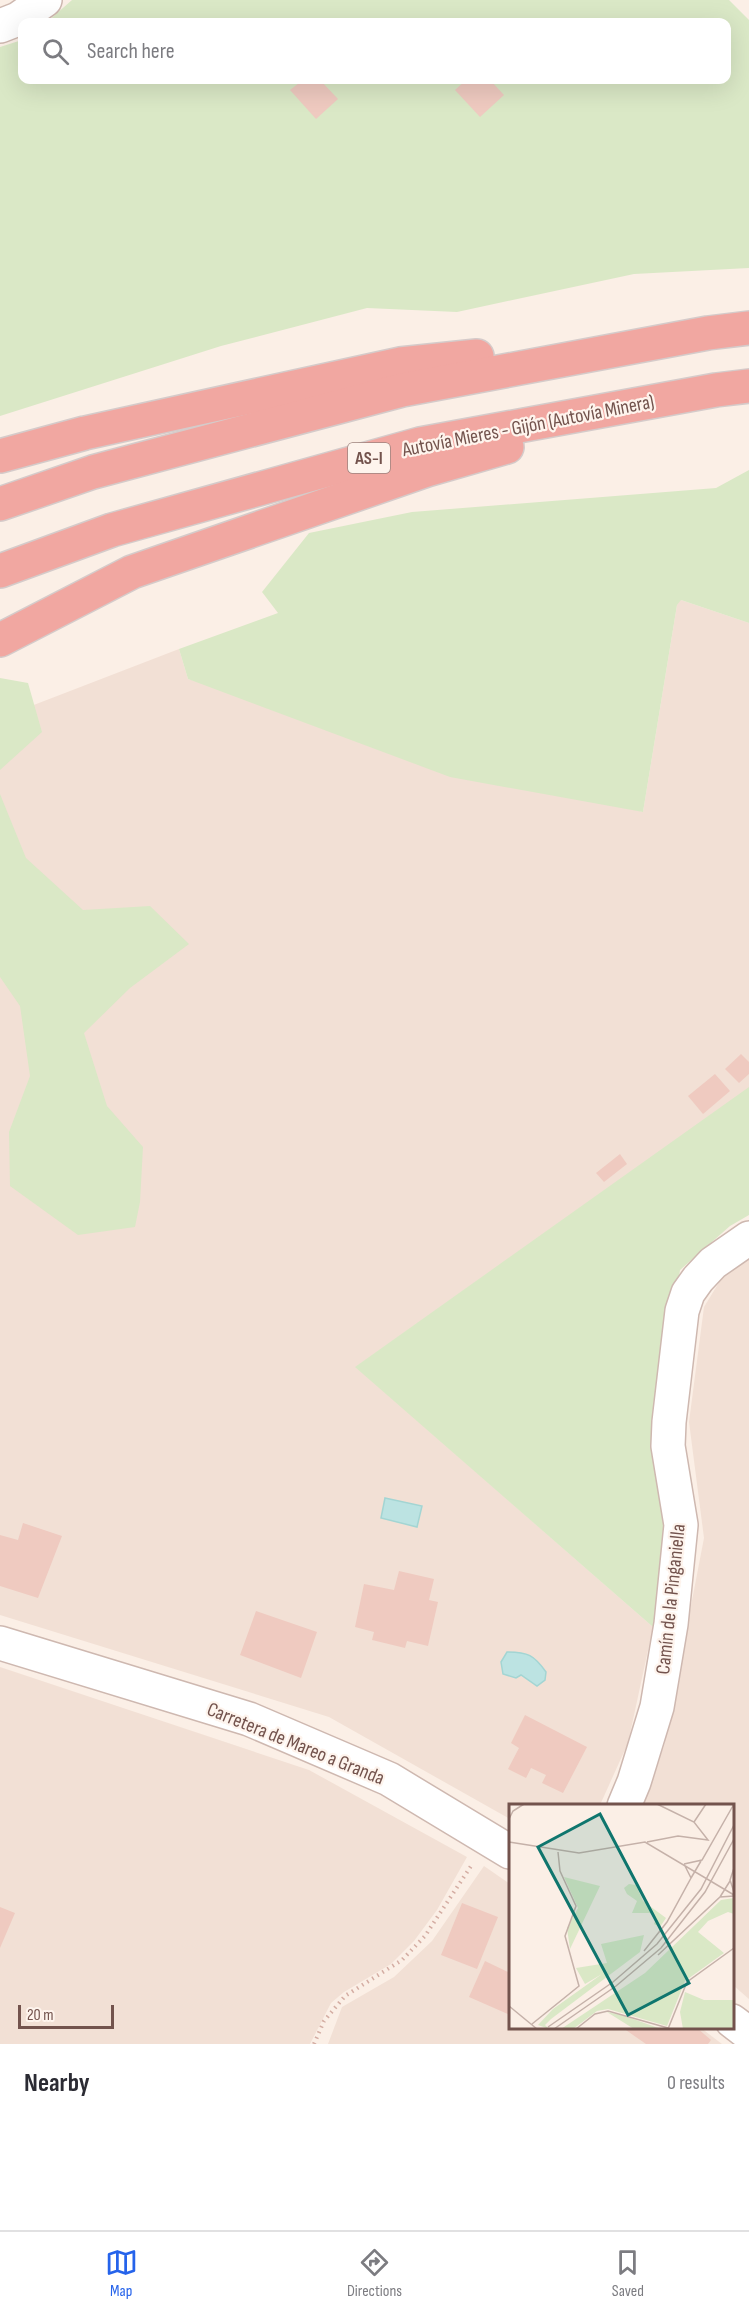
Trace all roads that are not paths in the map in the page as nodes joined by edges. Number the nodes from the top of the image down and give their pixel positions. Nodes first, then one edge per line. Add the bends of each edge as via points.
1 (45, 0) edge
2 (19, 18) edge
3 (18, 19) edge
4 (0, 26) edge
5 (749, 328) edge
6 (708, 333) junction
7 (749, 386) edge
8 (716, 390) junction
9 (0, 456) edge
10 (0, 504) edge
11 (0, 571) edge
12 (0, 640) edge
13 (749, 1238) edge
14 (0, 1643) edge
15 (625, 1804) edge
16 (499, 1845) edge
17 (734, 2023) edge
18 (749, 2034) edge

1 - 2 street
3 - 4 street
5 - 6 highway
6 - 9 highway via 400,364 85,433
6 - 10 highway via 402,390 93,472
7 - 8 highway, Autovía Mieres - Gijón (Autovía Minera) / AS-I
8 - 11 highway, Autovía Mieres - Gijón (Autovía Minera) / AS-I via 420,444 112,530
8 - 12 highway via 427,470 143,568
13 - 15 street, Camín de la Pinganiella via 713,1263 698,1279 682,1311 668,1446 681,1525 671,1624 657,1707
14 - 16 street, Carretera de Mareo a Granda via 249,1719 389,1779
17 - 18 street

